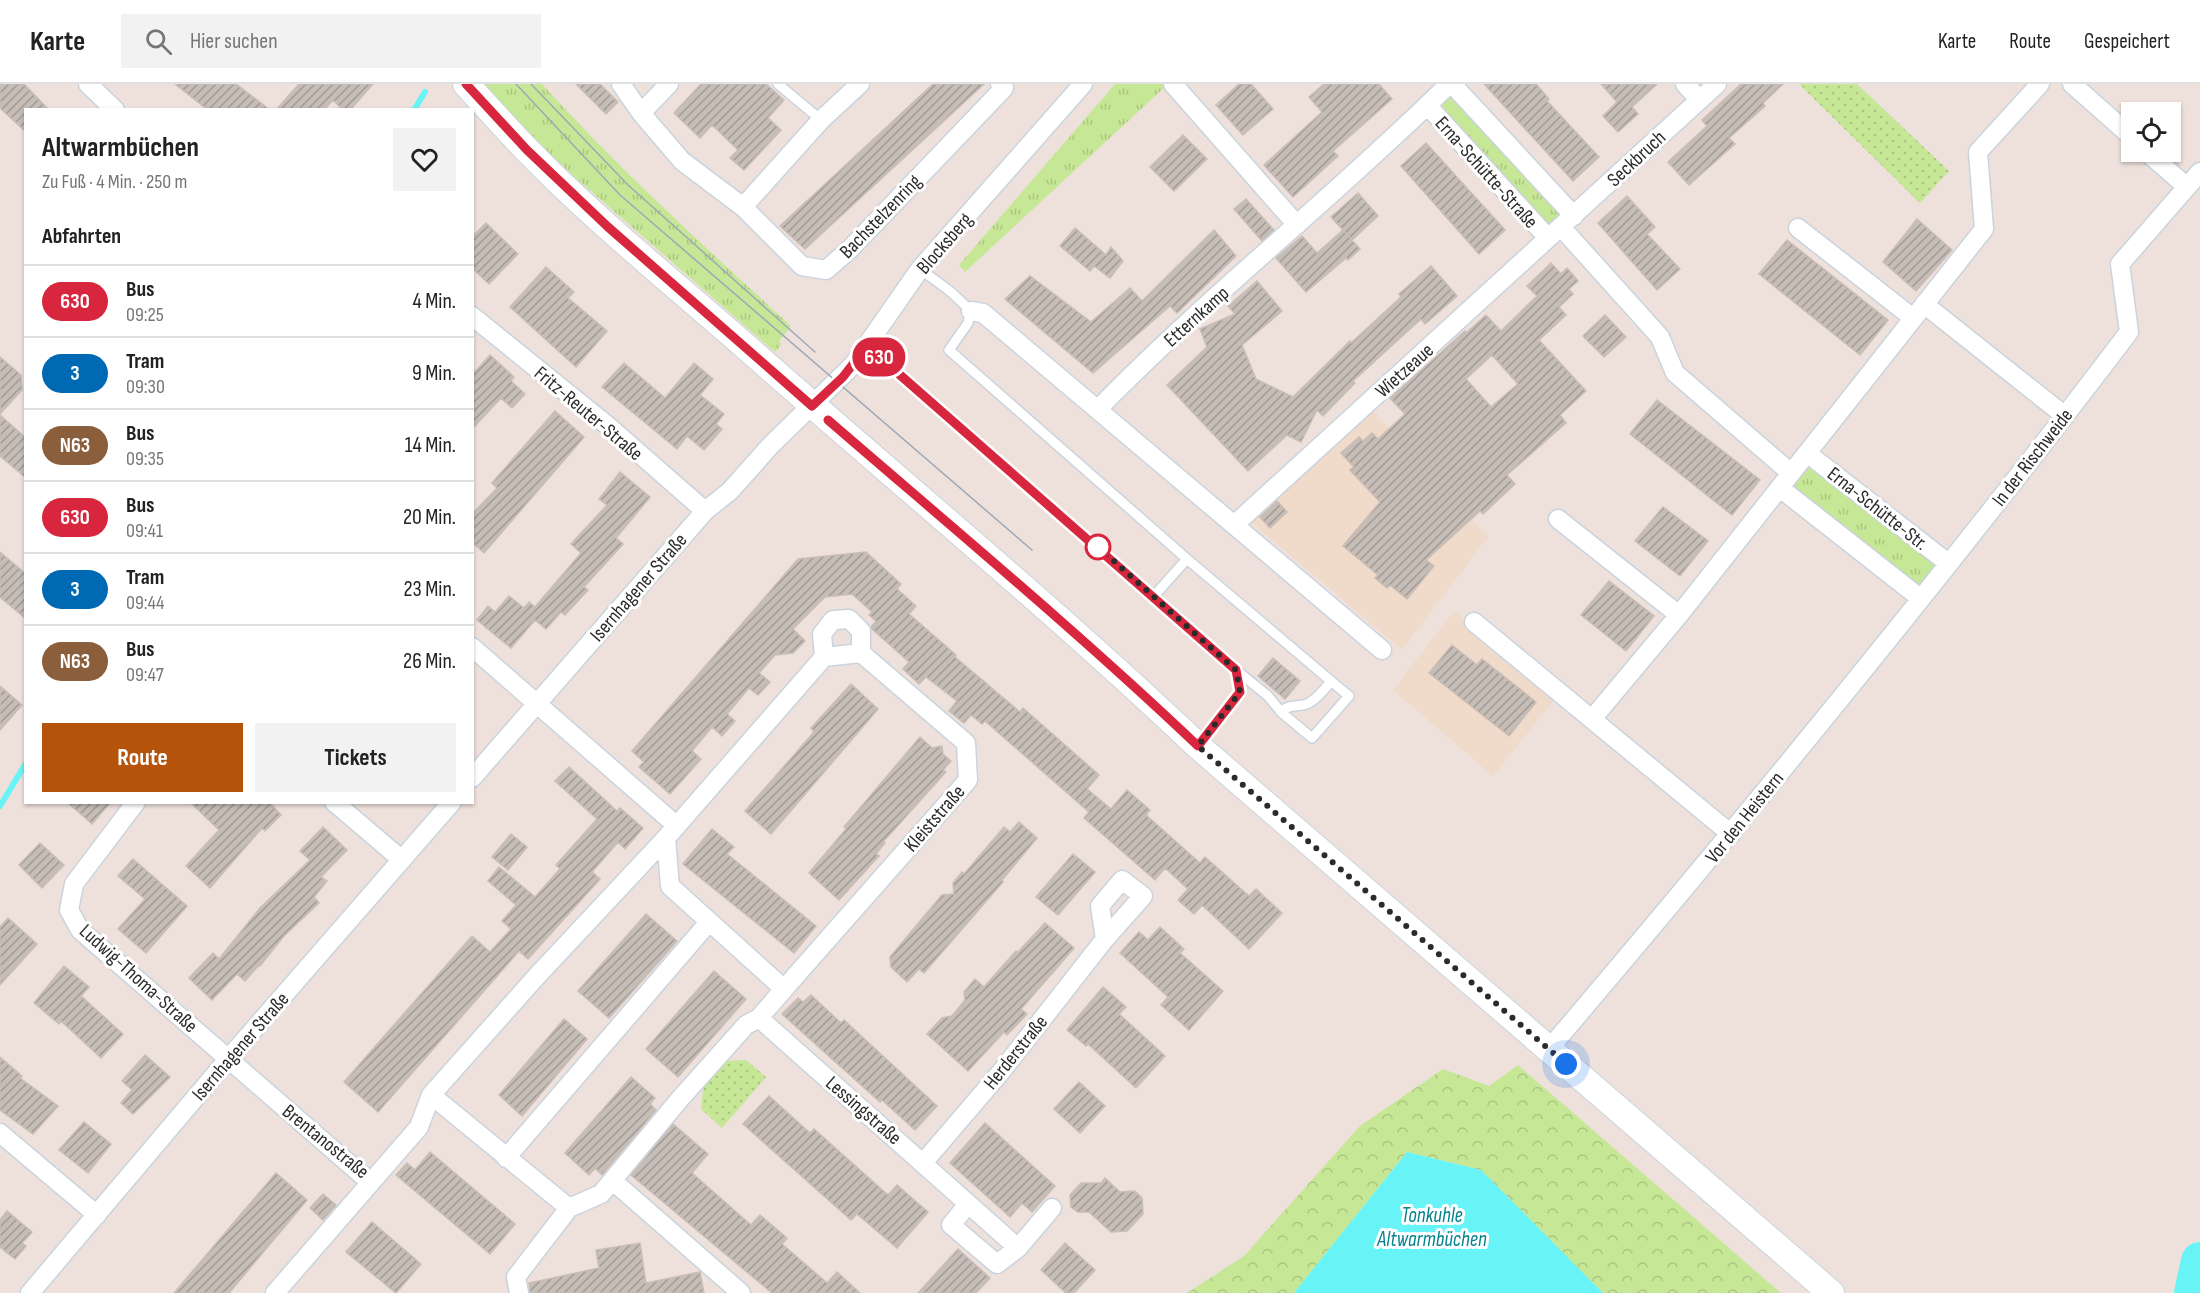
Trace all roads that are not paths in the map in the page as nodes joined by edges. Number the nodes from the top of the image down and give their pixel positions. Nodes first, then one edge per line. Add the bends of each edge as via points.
1 (88, 84) edge
2 (466, 84) edge
3 (621, 84) edge
4 (669, 84) edge
5 (778, 84) edge
6 (1000, 84) edge
7 (1083, 84) edge
8 (1173, 84) edge
9 (1685, 84) edge
10 (1717, 84) edge
11 (2040, 84) edge
12 (2072, 84) edge
13 (858, 85) edge
14 (1443, 86) edge
15 (1699, 99) junction
16 (1426, 105) junction
17 (113, 108) edge
18 (641, 113) junction
19 (821, 120) junction
20 (2121, 127) edge
21 (2158, 162) edge
22 (2200, 172) edge
23 (2187, 187) junction
24 (743, 207) junction
25 (1297, 225) junction
26 (1561, 227) junction
27 (1798, 228) dead end
28 (920, 269) junction
29 (971, 311) junction
30 (1918, 311) junction
31 (474, 318) edge
32 (867, 346) junction
33 (812, 406) junction
34 (1098, 409) junction
35 (2065, 416) junction
36 (1807, 453) junction
37 (1791, 473) junction
38 (1780, 488) junction
39 (705, 511) junction
40 (1558, 519) dead end
41 (1234, 525) junction
42 (1187, 559) junction
43 (1948, 563) junction
44 (1934, 581) joint
45 (1153, 597) junction
46 (1920, 598) junction
47 (1679, 615) junction
48 (1474, 622) dead end
49 (474, 649) edge
50 (1382, 650) dead end
51 (861, 653) junction
52 (824, 657) junction
53 (1236, 670) junction
54 (1331, 681) junction
55 (537, 703) junction
56 (1281, 712) junction
57 (1592, 719) junction
58 (1198, 746) junction
59 (474, 776) edge
60 (134, 804) edge
61 (336, 804) edge
62 (450, 804) edge
63 (672, 832) junction
64 (1731, 834) junction
65 (402, 860) junction
66 (709, 922) junction
67 (1105, 939) dead end
68 (784, 989) junction
69 (759, 1018) junction
70 (1549, 1049) junction
71 (229, 1058) junction
72 (431, 1095) junction
73 (0, 1133) edge
74 (506, 1158) junction
75 (923, 1163) junction
76 (613, 1181) junction
77 (370, 1182) junction
78 (968, 1204) junction
79 (1052, 1208) dead end
80 (569, 1209) junction
81 (97, 1215) junction
82 (1018, 1248) junction
83 (30, 1293) edge
84 (275, 1293) edge
85 (519, 1293) edge
86 (741, 1293) edge
87 (1831, 1293) edge

1 - 17 street
2 - 33 main road via 527,150 608,227
3 - 18 street, Bachstelzenring
4 - 18 street
5 - 19 lane
6 - 24 street, Bachstelzenring via 1004,88 826,270 802,266
7 - 28 street, Blocksberg
8 - 25 street
9 - 15 street
10 - 15 street, Seckbruch
11 - 30 street via 1978,152 1984,229
12 - 20 street
13 - 19 street
14 - 16 street, Etternkamp
14 - 26 street, Erna-Schütte-Straße
15 - 26 street, Seckbruch
16 - 25 street, Etternkamp
16 - 26 street, Erna-Schütte-Straße
18 - 24 street, Bachstelzenring via 682,161
19 - 24 street
21 - 23 street
22 - 23 street
23 - 35 street, In der Rischweide via 2120,264 2129,332
25 - 34 street, Etternkamp via 1142,364
26 - 37 street, Erna-Schütte-Straße via 1660,337 1675,373
26 - 41 street, Wietzeaue
27 - 30 street
28 - 29 lane
28 - 32 street, Blocksberg
29 - 34 street via 983,313
29 - 42 lane via 968,323 949,350
30 - 35 street
30 - 36 street
31 - 39 street, Fritz-Reuter-Straße
32 - 33 street, Blocksberg via 843,377
32 - 45 lane
33 - 39 street, Isernhagener Straße via 730,491
33 - 58 main road via 1044,606
34 - 41 street
35 - 43 street, In der Rischweide
36 - 37 street
36 - 43 street, Erna-Schütte-Str.
37 - 38 street
38 - 46 street
38 - 47 street
39 - 55 street, Isernhagener Straße
40 - 47 street
41 - 50 street
42 - 45 lane
42 - 54 lane
43 - 44 street, In der Rischweide
44 - 46 street, Vor den Heistern
45 - 53 lane
46 - 64 street, Vor den Heistern
47 - 57 street
48 - 57 street
49 - 55 street
51 - 52 street
51 - 52 street via 861,631 849,619 833,620 822,634
51 - 68 street, Kleiststraße via 966,743 968,780
52 - 63 street
53 - 56 lane
53 - 58 lane via 1240,692
54 - 56 lane via 1308,704 1286,706
54 - 56 lane via 1349,696 1312,738
55 - 59 street, Isernhagener Straße
55 - 63 street
57 - 64 street
58 - 70 main road
60 - 71 street, Ludwig-Thoma-Straße via 74,884 69,910 80,930
61 - 65 street
62 - 65 street, Isernhagener Straße
63 - 66 street via 670,886
63 - 72 street, Brentanostraße
64 - 70 street, Vor den Heistern
65 - 71 street, Isernhagener Straße
66 - 68 street
66 - 74 street
67 - 75 street, Herderstraße via 1000,1073
68 - 69 street
69 - 75 street, Lessingstraße
69 - 76 street via 746,1026 679,1100
70 - 87 main road
71 - 77 street, Brentanostraße
71 - 81 street, Isernhagener Straße
72 - 74 street
72 - 77 street, Brentanostraße via 419,1127
73 - 81 street
74 - 80 street
75 - 78 street, Lessingstraße
76 - 80 street via 601,1194
76 - 86 street
77 - 84 street
78 - 82 street, Lessingstraße
78 - 82 street via 951,1225 997,1264
79 - 82 street
80 - 85 street via 516,1277
81 - 83 street, Isernhagener Straße

